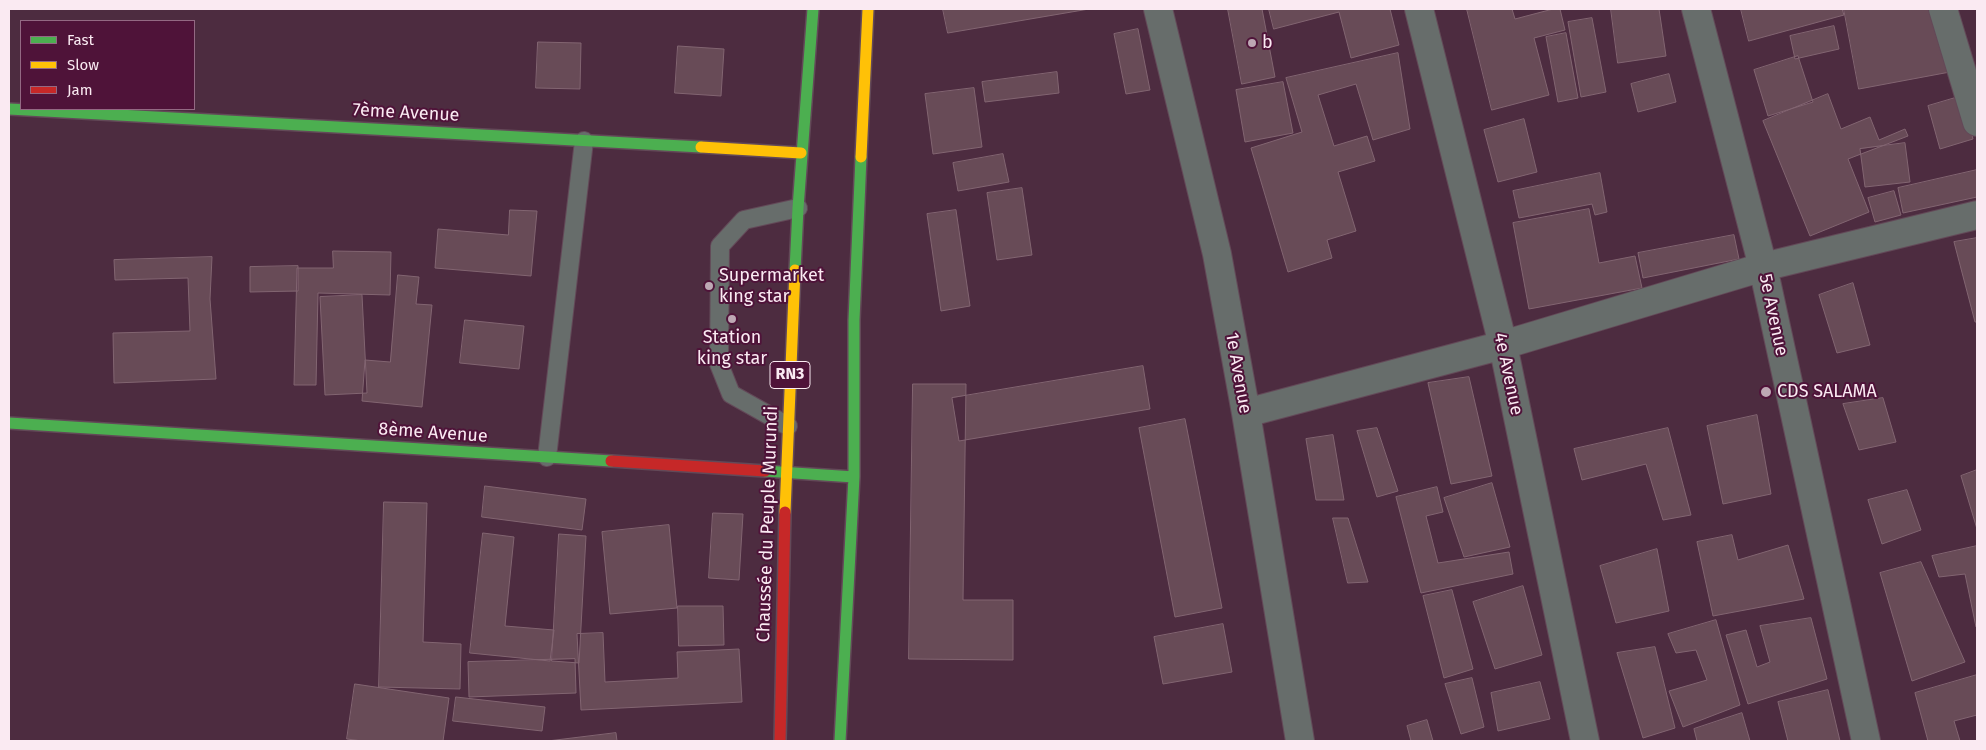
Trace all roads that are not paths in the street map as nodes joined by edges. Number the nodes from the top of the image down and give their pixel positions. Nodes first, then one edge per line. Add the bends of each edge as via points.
1 (813, 9) edge
2 (868, 9) edge
3 (1158, 9) edge
4 (1419, 9) edge
5 (1696, 9) edge
6 (1943, 9) edge
7 (27, 110) edge
8 (1977, 122) edge
9 (584, 141) junction
10 (801, 153) junction
11 (798, 208) junction
12 (1977, 215) edge
13 (1763, 267) junction
14 (1503, 346) junction
15 (1246, 412) junction
16 (9, 423) edge
17 (788, 426) junction
18 (547, 457) junction
19 (786, 472) junction
20 (854, 477) junction
21 (780, 741) edge
22 (840, 741) edge
23 (1300, 741) edge
24 (1585, 741) edge
25 (1866, 741) edge

1 - 10 main road, Chaussée du Peuple Murundi / RN3
2 - 20 main road via 854,320
3 - 15 street, 1e Avenue via 1217,254
4 - 14 street, 4e Avenue
5 - 13 street, 5e Avenue
6 - 8 street
7 - 9 main road, 7ème Avenue
9 - 10 main road, 7ème Avenue
9 - 18 lane
10 - 11 main road, Chaussée du Peuple Murundi / RN3
11 - 17 main road, Chaussée du Peuple Murundi / RN3
11 - 17 lane via 744,220 720,246 719,364 730,394
12 - 13 street
13 - 14 street
13 - 25 street, 5e Avenue
14 - 15 street
14 - 24 street, 4e Avenue
15 - 23 street, 1e Avenue
16 - 18 main road, 8ème Avenue
17 - 19 main road, Chaussée du Peuple Murundi / RN3
18 - 19 main road, 8ème Avenue
19 - 20 main road, 8ème Avenue
19 - 21 main road, Chaussée du Peuple Murundi / RN3
20 - 22 main road

